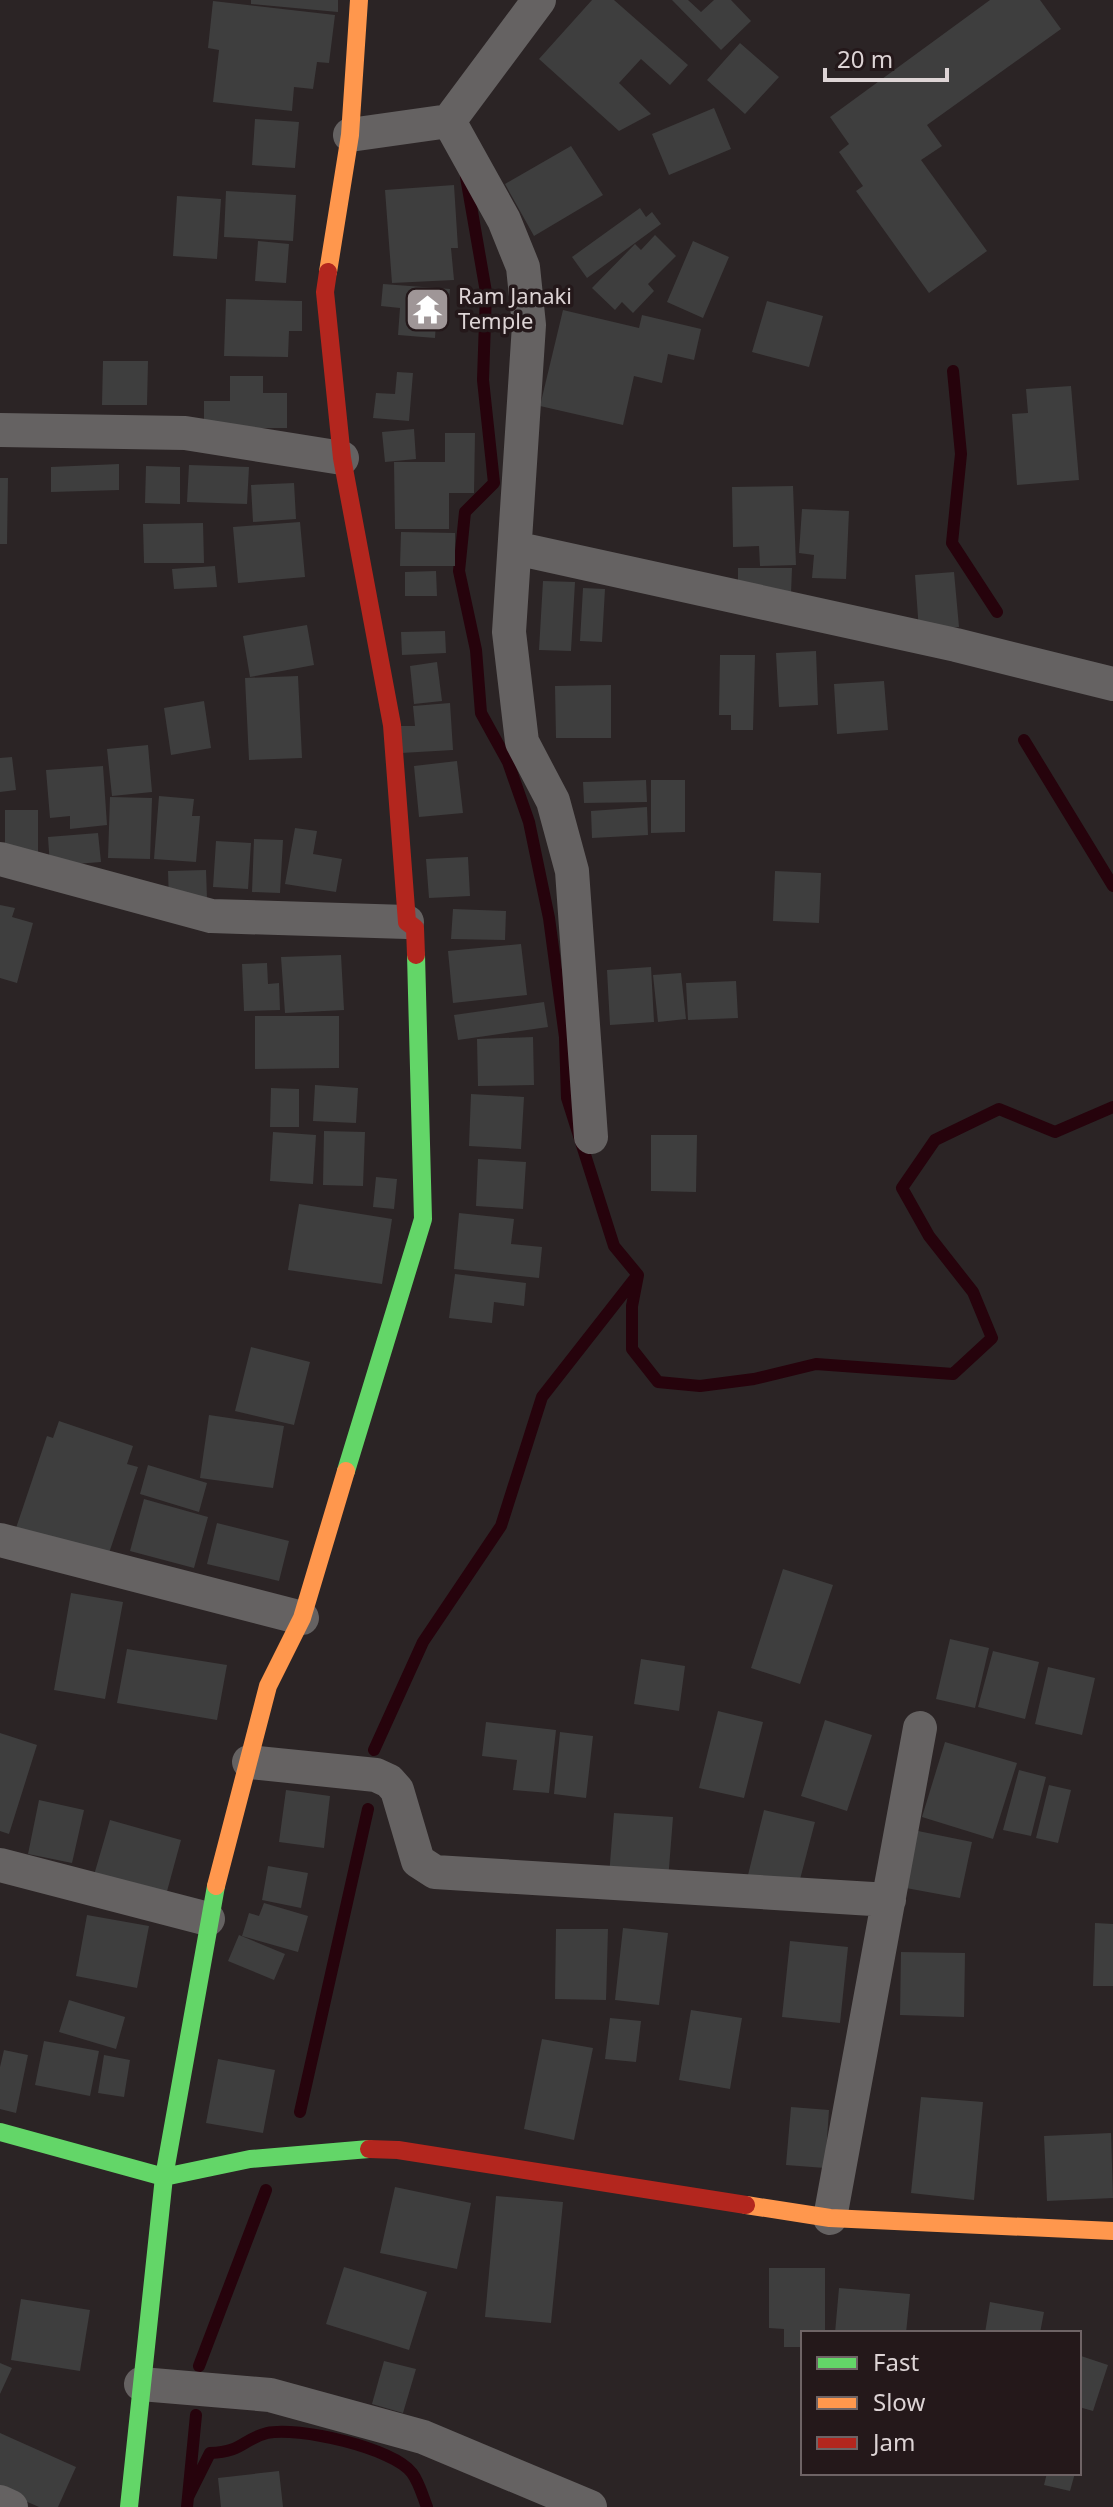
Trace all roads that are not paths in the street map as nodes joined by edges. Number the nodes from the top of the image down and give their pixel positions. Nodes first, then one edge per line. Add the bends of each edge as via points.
1 (359, 0) edge
2 (539, 0) edge
3 (449, 121) junction
4 (350, 135) junction
5 (0, 430) edge
6 (342, 458) junction
7 (515, 548) junction
8 (1113, 684) edge
9 (0, 859) edge
10 (407, 922) junction
11 (591, 1137) dead end
12 (0, 1540) edge
13 (302, 1618) junction
14 (920, 1728) dead end
15 (249, 1762) junction
16 (0, 1865) edge
17 (889, 1900) junction
18 (208, 1919) junction
19 (0, 2132) edge
20 (164, 2177) junction
21 (830, 2218) junction
22 (1113, 2231) edge
23 (141, 2384) junction
24 (0, 2502) edge
25 (11, 2507) edge
26 (129, 2507) edge
27 (590, 2507) edge

1 - 4 street
2 - 3 street
3 - 4 street
3 - 7 street via 504,220 523,267 529,325
4 - 6 street via 325,292
5 - 6 street via 185,433
6 - 10 street via 392,725
7 - 8 street
7 - 11 street via 509,632 522,742 553,801 572,871
9 - 10 street via 211,916
10 - 13 street via 415,928 423,1219
12 - 13 street
13 - 15 street via 268,1686
14 - 17 street
15 - 17 street via 376,1775 389,1781 397,1790 418,1861 435,1872
15 - 18 street
16 - 18 street
17 - 21 street
18 - 20 street
19 - 20 street
20 - 21 street via 250,2159 353,2148 398,2150
20 - 23 street
21 - 22 street
23 - 26 street
23 - 27 street via 270,2395 423,2437
24 - 25 street

